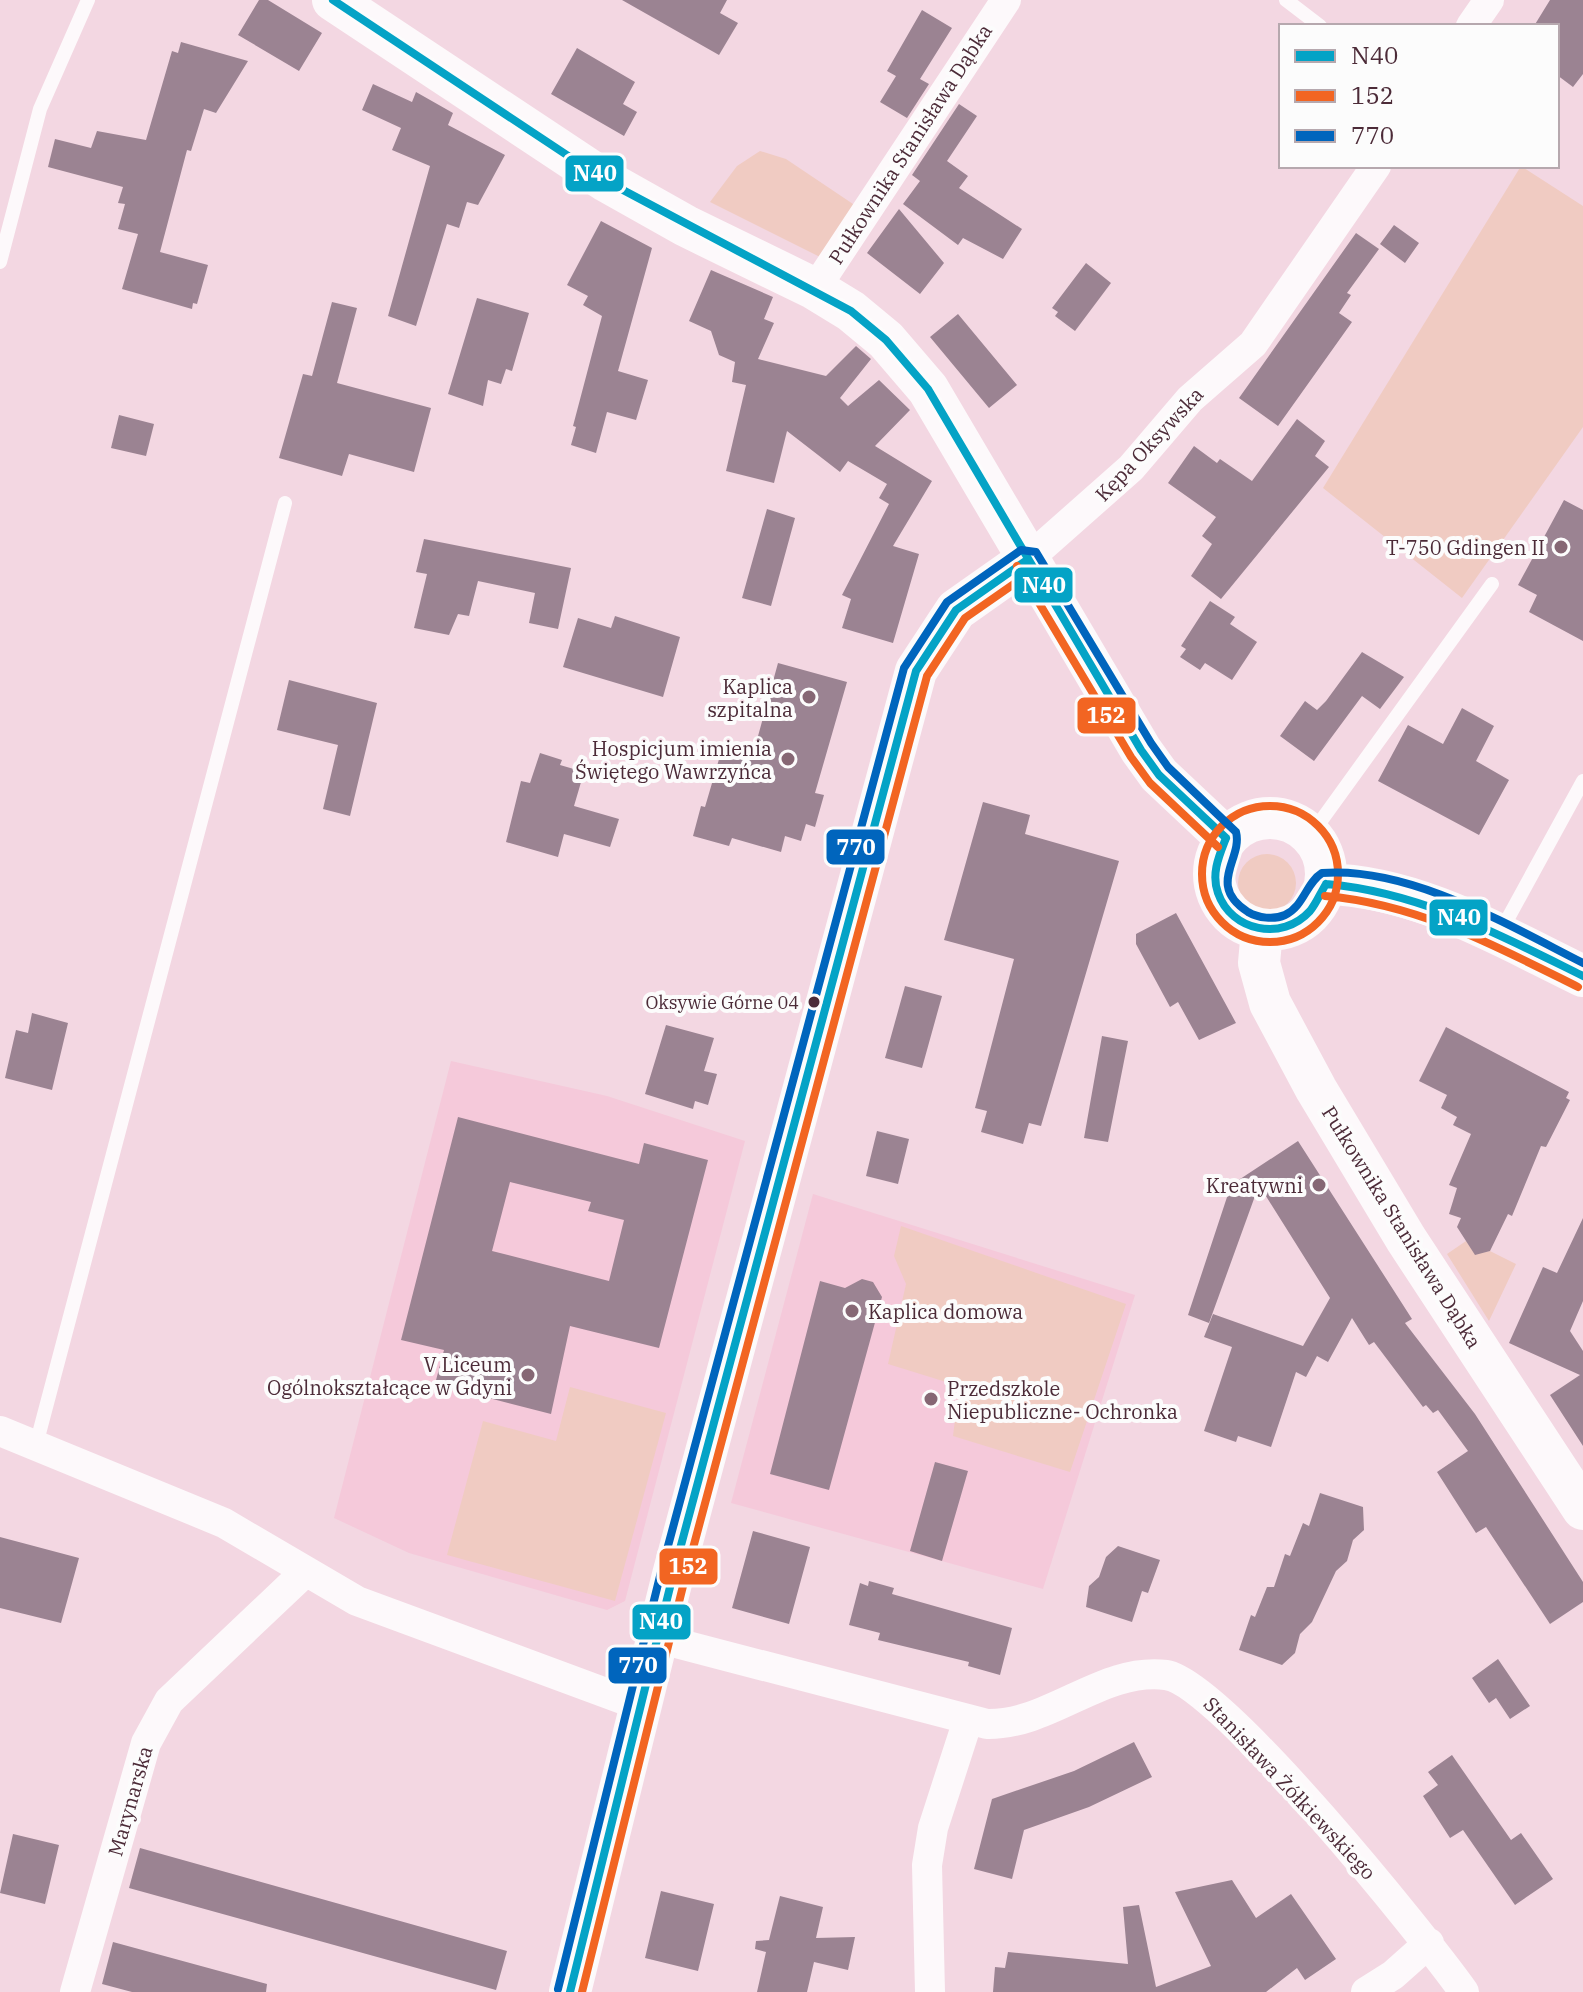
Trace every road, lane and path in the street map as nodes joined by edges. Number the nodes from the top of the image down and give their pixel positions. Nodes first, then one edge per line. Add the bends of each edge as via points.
1 (88, 0) edge
2 (333, 0) edge
3 (1006, 0) edge
4 (1286, 0) edge
5 (1489, 0) edge
6 (1317, 24) edge
7 (1472, 24) edge
8 (1375, 168) edge
9 (0, 262) edge
10 (815, 289) junction
11 (285, 503) dead end
12 (1027, 560) junction
13 (1492, 584) dead end
14 (1583, 781) edge
15 (1310, 836) junction
16 (1226, 838) junction
17 (1326, 884) junction
18 (1262, 930) junction
19 (1499, 935) junction
20 (1583, 976) edge
21 (0, 1431) edge
22 (36, 1445) junction
23 (1583, 1509) edge
24 (304, 1573) junction
25 (657, 1638) junction
26 (641, 1706) junction
27 (968, 1720) junction
28 (1429, 1943) junction
29 (75, 1992) edge
30 (570, 1992) edge
31 (930, 1992) edge
32 (1366, 1992) edge
33 (1464, 1992) edge

1 - 9 lane via 40,109
2 - 10 street via 606,181
3 - 10 street, Pułkownika Stanisława Dąbka
4 - 6 lane
5 - 7 street
8 - 12 street, Kępa Oksywska via 1253,344 1190,399 1131,468
10 - 12 street via 886,340 928,389
11 - 22 lane
12 - 16 street via 1141,750 1159,775
12 - 25 street via 956,610 916,671
13 - 15 lane
14 - 19 lane
15 - 16 street via 1283,819 1262,818
15 - 17 street via 1324,863
16 - 18 street via 1213,869 1221,902 1231,916
17 - 18 street via 1318,904 1303,920 1283,929
17 - 19 street via 1380,887
18 - 23 street, Pułkownika Stanisława Dąbka via 1259,963 1270,1003 1316,1089 1406,1239
19 - 20 street
21 - 22 street
22 - 24 street via 224,1523
24 - 26 street via 357,1601
24 - 29 street, Marynarska via 169,1701 146,1743
25 - 26 street
25 - 27 street, Stanisława Żółkiewskiego
26 - 30 street
27 - 28 street, Stanisława Żółkiewskiego via 1012,1725 1139,1675 1169,1675 1194,1686 1291,1785
27 - 31 street via 933,1828 927,1865
28 - 32 street
28 - 33 street, Stanisława Żółkiewskiego

